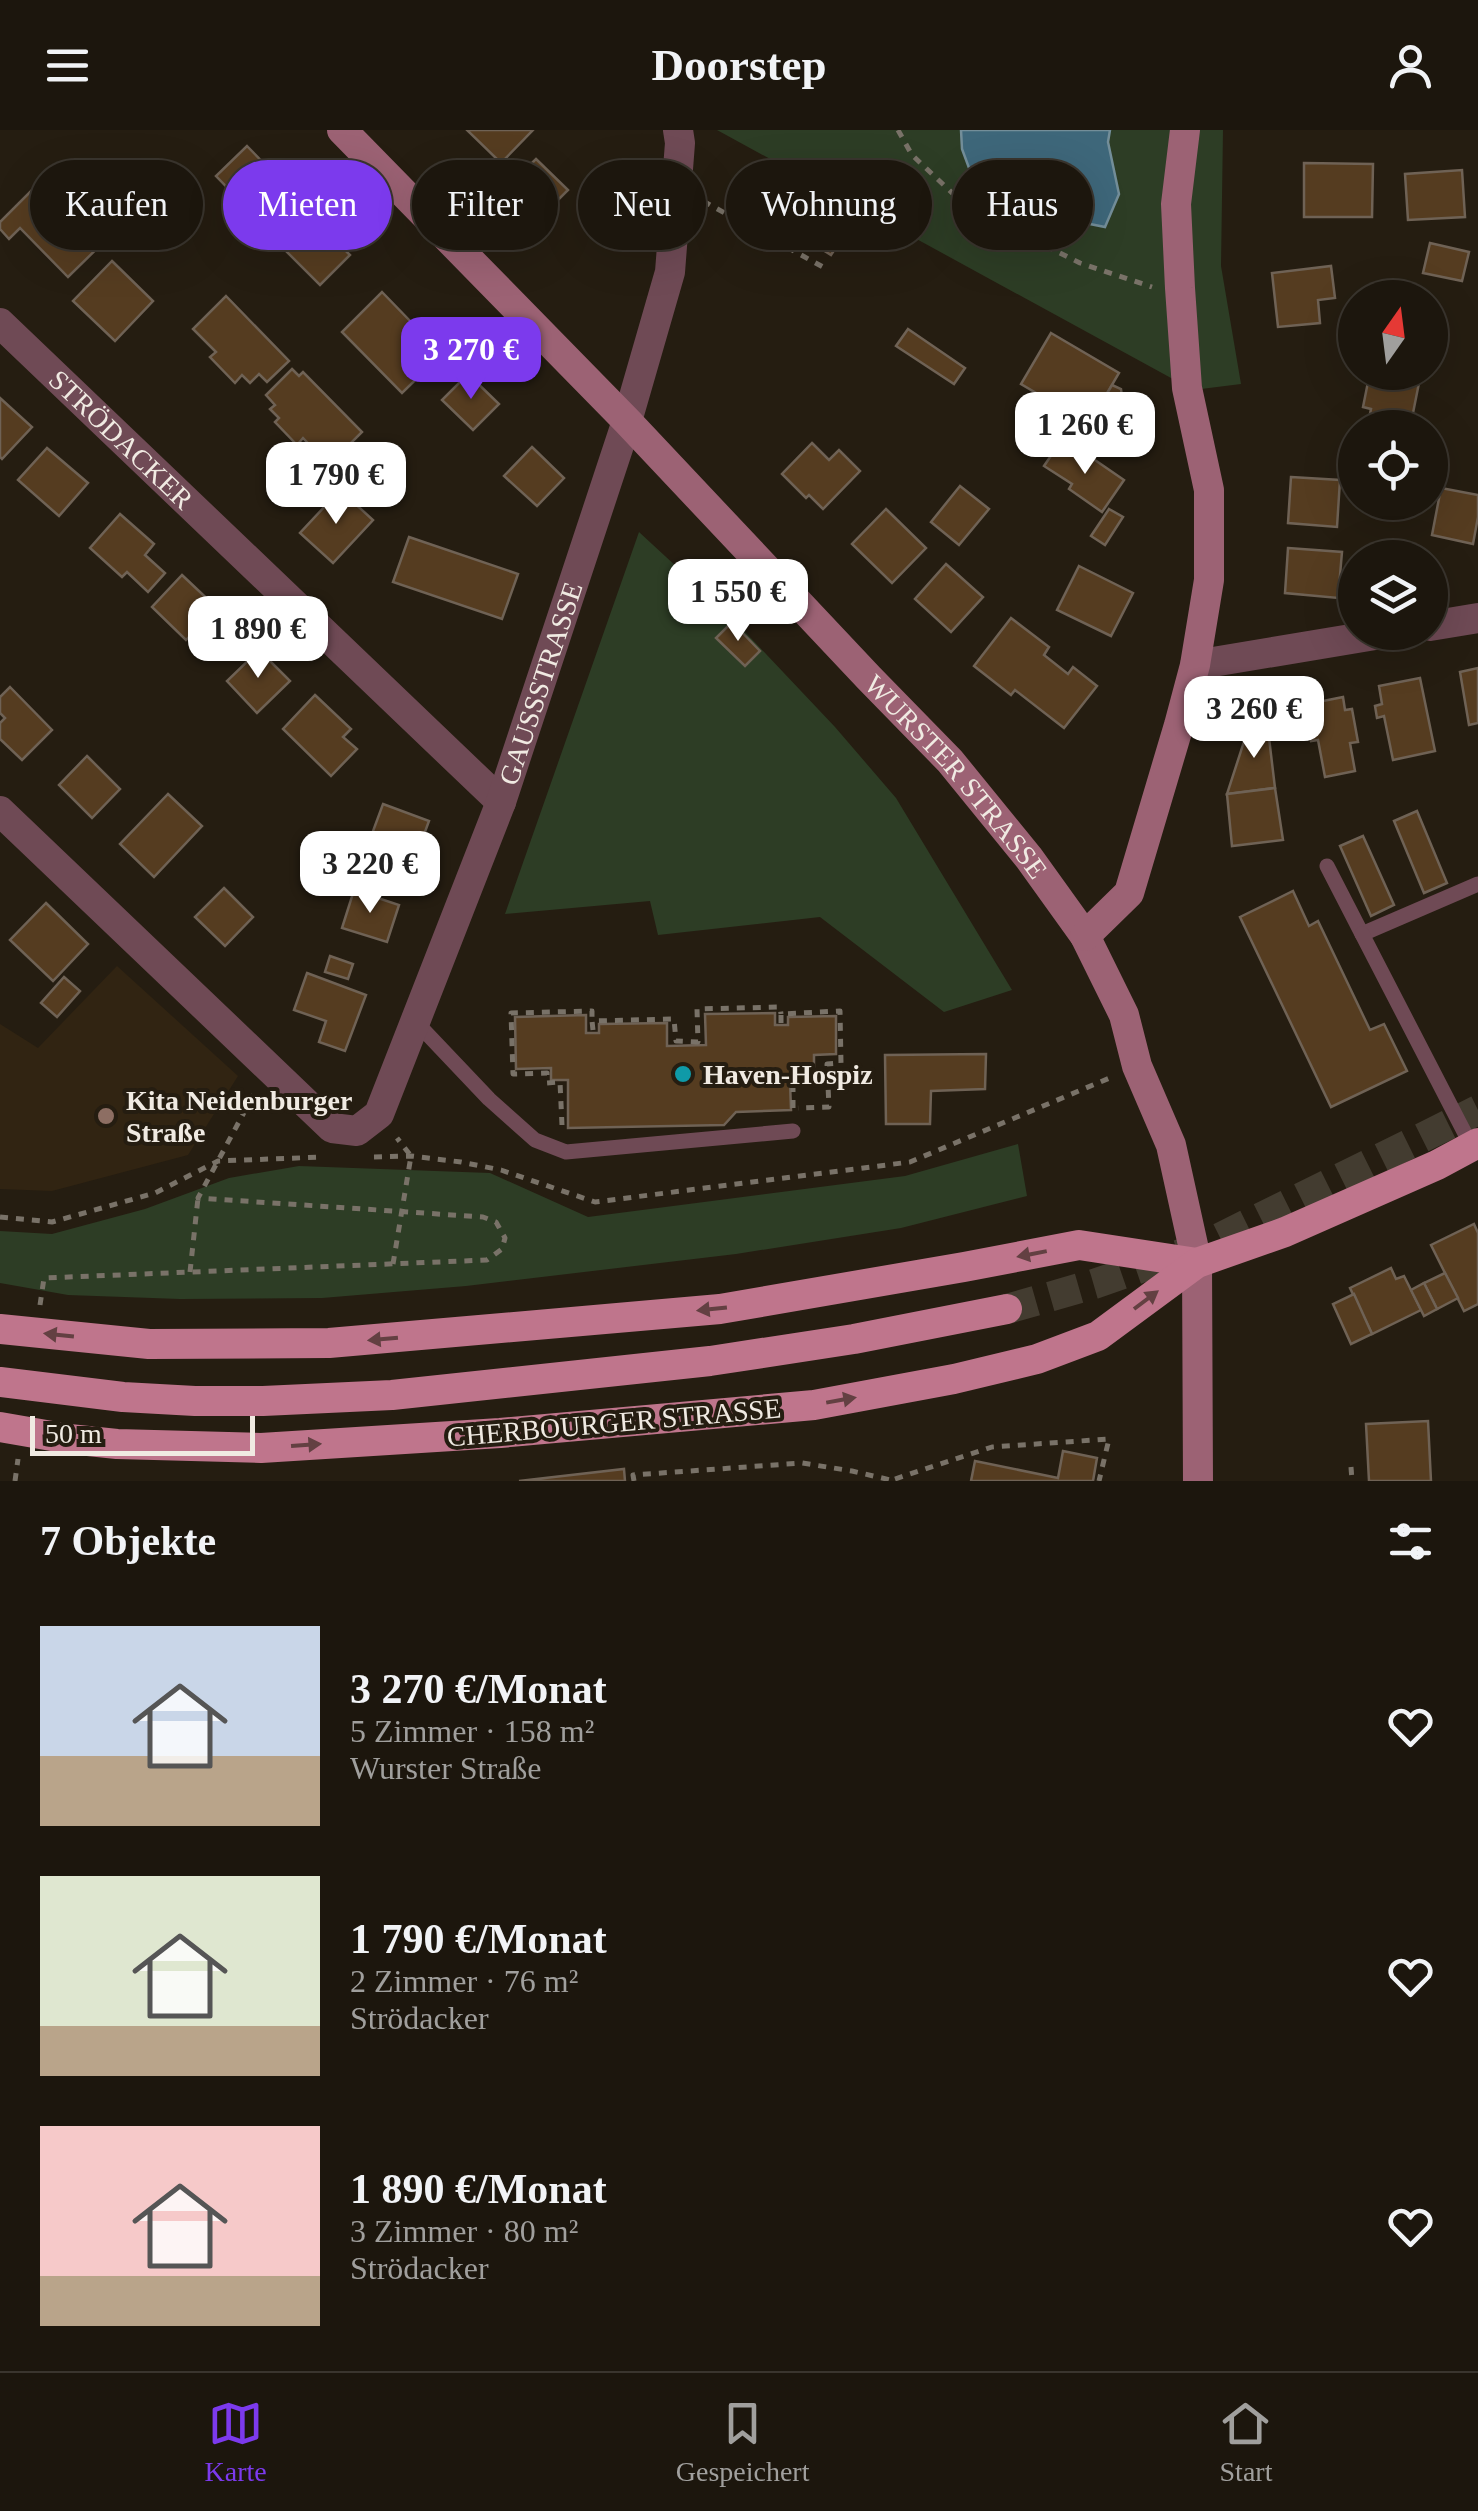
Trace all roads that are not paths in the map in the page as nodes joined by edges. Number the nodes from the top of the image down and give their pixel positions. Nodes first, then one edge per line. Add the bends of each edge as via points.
1 (342, 130) edge
2 (678, 130) edge
3 (1186, 130) edge
4 (0, 323) edge
5 (627, 421) junction
6 (1478, 618) edge
7 (1448, 623) edge
8 (1338, 641) edge
9 (1195, 666) junction
10 (500, 802) junction
11 (0, 811) edge
12 (1327, 866) dead end
13 (1478, 884) edge
14 (1362, 934) junction
15 (1085, 936) junction
16 (415, 1021) junction
17 (792, 1131) road end
18 (1475, 1145) edge
19 (1198, 1264) junction
20 (1007, 1309) tunnel mouth
21 (0, 1329) edge
22 (0, 1382) edge
23 (0, 1426) edge
24 (1198, 1481) edge

1 - 5 street, WURSTER STRASSE
2 - 5 street, GAUSSSTRASSE via 670,272
3 - 9 street via 1176,204 1180,288 1187,388 1209,490 1209,580
4 - 10 street, STRÖDACKER
5 - 10 street, GAUSSSTRASSE
5 - 15 street, WURSTER STRASSE via 950,760
6 - 7 street
8 - 9 street
9 - 15 street via 1129,893
10 - 16 street, GAUSSSTRASSE
11 - 16 street, GAUSSSTRASSE via 332,1128 357,1131 379,1114
12 - 14 lane
13 - 14 lane
14 - 18 lane
15 - 19 street, WURSTER STRASSE via 1124,1015 1171,1145
16 - 17 lane via 535,1140 566,1152
18 - 19 main road, CHERBOURGER STRASSE
19 -> 21 main road, CHERBOURGER STRASSE via 1079,1245 720,1309 330,1343 149,1344
23 -> 19 main road, CHERBOURGER STRASSE via 117,1444 261,1448 814,1404 954,1380 1083,1344
19 - 24 street, WURSTER STRASSE
20 - 22 main road via 710,1361 392,1395 195,1400

